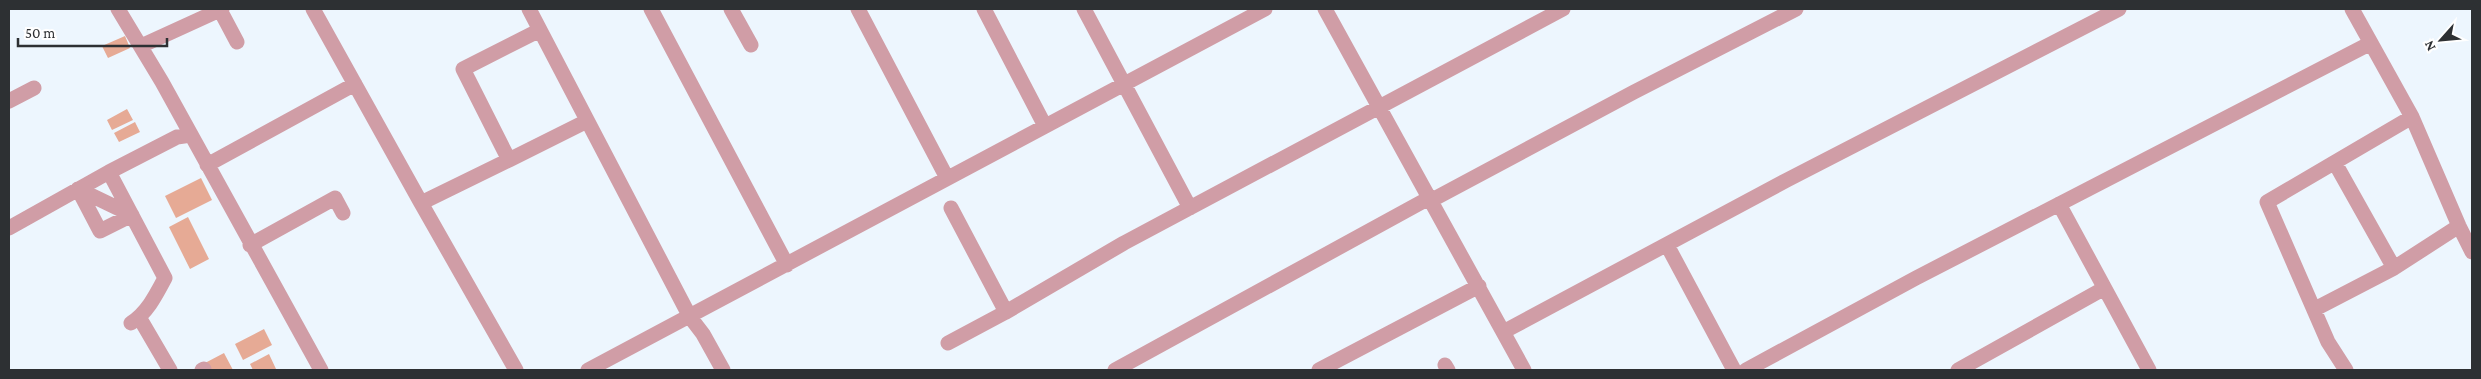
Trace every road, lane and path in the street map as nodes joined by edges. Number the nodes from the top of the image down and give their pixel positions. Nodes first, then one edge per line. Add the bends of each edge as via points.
1 (118, 9) edge
2 (221, 9) edge
3 (312, 9) edge
4 (529, 9) edge
5 (651, 9) edge
6 (731, 9) edge
7 (858, 9) edge
8 (984, 9) edge
9 (1084, 9) edge
10 (1265, 9) edge
11 (1325, 9) edge
12 (1563, 9) edge
13 (1796, 9) edge
14 (2118, 9) edge
15 (2352, 9) edge
16 (540, 30) junction
17 (237, 42) dead end
18 (2371, 43) junction
19 (751, 45) dead end
20 (141, 46) junction
21 (355, 84) junction
22 (1124, 84) junction
23 (34, 88) dead end
24 (9, 101) edge
25 (1379, 106) junction
26 (2412, 117) junction
27 (587, 120) junction
28 (1045, 126) junction
29 (190, 135) junction
30 (509, 160) junction
31 (2335, 163) junction
32 (206, 165) junction
33 (109, 172) junction
34 (947, 178) junction
35 (78, 189) junction
36 (1432, 199) junction
37 (422, 203) junction
38 (2059, 204) junction
39 (951, 208) dead end
40 (1190, 208) junction
41 (343, 212) dead end
42 (132, 215) junction
43 (2459, 226) junction
44 (9, 228) edge
45 (250, 245) junction
46 (1667, 245) junction
47 (2472, 252) edge
48 (787, 265) junction
49 (2394, 268) junction
50 (1479, 286) junction
51 (2104, 289) junction
52 (2315, 309) junction
53 (1006, 312) junction
54 (690, 317) junction
55 (1504, 332) junction
56 (948, 343) dead end
57 (170, 370) edge
58 (321, 370) edge
59 (516, 370) edge
60 (588, 370) edge
61 (723, 370) edge
62 (1114, 370) edge
63 (1319, 370) edge
64 (1524, 370) edge
65 (1734, 370) edge
66 (1746, 370) edge
67 (1958, 370) edge
68 (2149, 370) edge
69 (2346, 370) edge

1 - 20 street
2 - 17 street
2 - 20 street
3 - 21 street
4 - 16 street
5 - 48 street
6 - 19 street
7 - 34 street
8 - 28 street
9 - 22 street
10 - 22 street
11 - 25 street
12 - 25 street
13 - 36 street
14 - 46 street
15 - 18 street
16 - 27 street
16 - 30 street via 462,69
18 - 26 street
18 - 38 street
20 - 29 street
21 - 32 street
21 - 37 street
22 - 28 street
22 - 40 street
23 - 24 street
25 - 36 street
25 - 40 street
26 - 31 street
26 - 43 street
27 - 30 street
27 - 54 street
28 - 34 street
29 - 32 street
29 - 33 street via 177,137
30 - 37 street
31 - 49 street
31 - 52 street via 2267,202
32 - 45 street
33 - 35 street
33 - 42 street
34 - 48 street
35 - 42 street
35 - 42 street via 100,231
35 - 44 street
36 - 50 street
36 - 62 street
37 - 59 street
38 - 51 street
38 - 66 street
39 - 53 street
40 - 53 street
41 - 45 street via 335,198
42 - 57 street via 165,278 154,298 135,320
43 - 47 street
43 - 49 street
45 - 58 street
46 - 55 street
46 - 65 street
48 - 54 street
49 - 52 street
50 - 55 street
50 - 63 street
51 - 67 street
51 - 68 street
52 - 69 street via 2328,342
53 - 56 street
54 - 60 street
54 - 61 street
55 - 64 street

